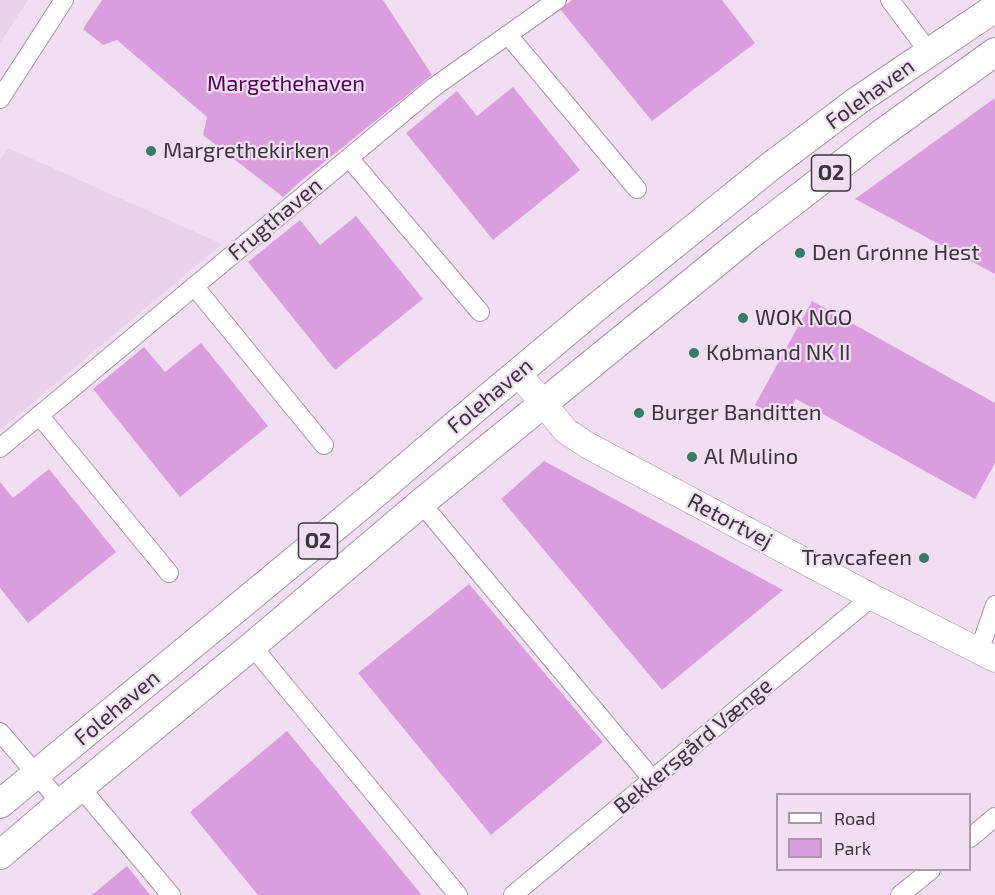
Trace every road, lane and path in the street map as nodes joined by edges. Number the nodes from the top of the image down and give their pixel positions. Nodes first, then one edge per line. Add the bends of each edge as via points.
1 (64, 0) edge
2 (557, 0) edge
3 (890, 0) edge
4 (995, 8) edge
5 (508, 35) junction
6 (929, 52) junction
7 (995, 52) edge
8 (0, 99) edge
9 (349, 158) junction
10 (637, 189) dead end
11 (194, 286) junction
12 (480, 312) dead end
13 (518, 372) junction
14 (543, 403) junction
15 (39, 415) junction
16 (324, 445) dead end
17 (0, 448) edge
18 (421, 503) junction
19 (169, 573) dead end
20 (872, 597) junction
21 (995, 605) edge
22 (252, 646) junction
23 (987, 655) edge
24 (0, 732) edge
25 (36, 774) junction
26 (653, 780) junction
27 (71, 795) junction
28 (0, 804) edge
29 (995, 817) edge
30 (971, 836) edge
31 (0, 855) edge
32 (930, 871) edge
33 (171, 895) edge
34 (458, 895) edge
35 (513, 895) edge
36 (900, 895) edge

1 - 8 street
2 - 5 street, Frugthaven
3 - 6 street
4 - 6 main road, Folehaven / O2
5 - 9 street, Frugthaven via 434,87
5 - 10 street
6 - 13 main road, Folehaven / O2 via 771,166
7 - 14 main road, Folehaven / O2 via 749,236
9 - 11 street, Frugthaven
9 - 12 street
11 - 15 street, Frugthaven
11 - 16 street
13 - 14 street, Retortvej
13 - 25 main road, Folehaven / O2
14 - 18 main road, Folehaven / O2
14 - 20 street, Retortvej via 566,431 587,445
15 - 17 street, Frugthaven
15 - 19 street
18 - 22 main road, Folehaven / O2
18 - 26 street
20 - 23 street, Retortvej
20 - 26 street, Bekkersgård Vænge
21 - 23 street
22 - 27 main road, Folehaven / O2
22 - 34 street
24 - 25 street
25 - 27 street
25 - 28 main road, Folehaven / O2
26 - 35 street, Bekkersgård Vænge
27 - 31 main road, Folehaven / O2
27 - 33 street
29 - 30 street
32 - 36 street

